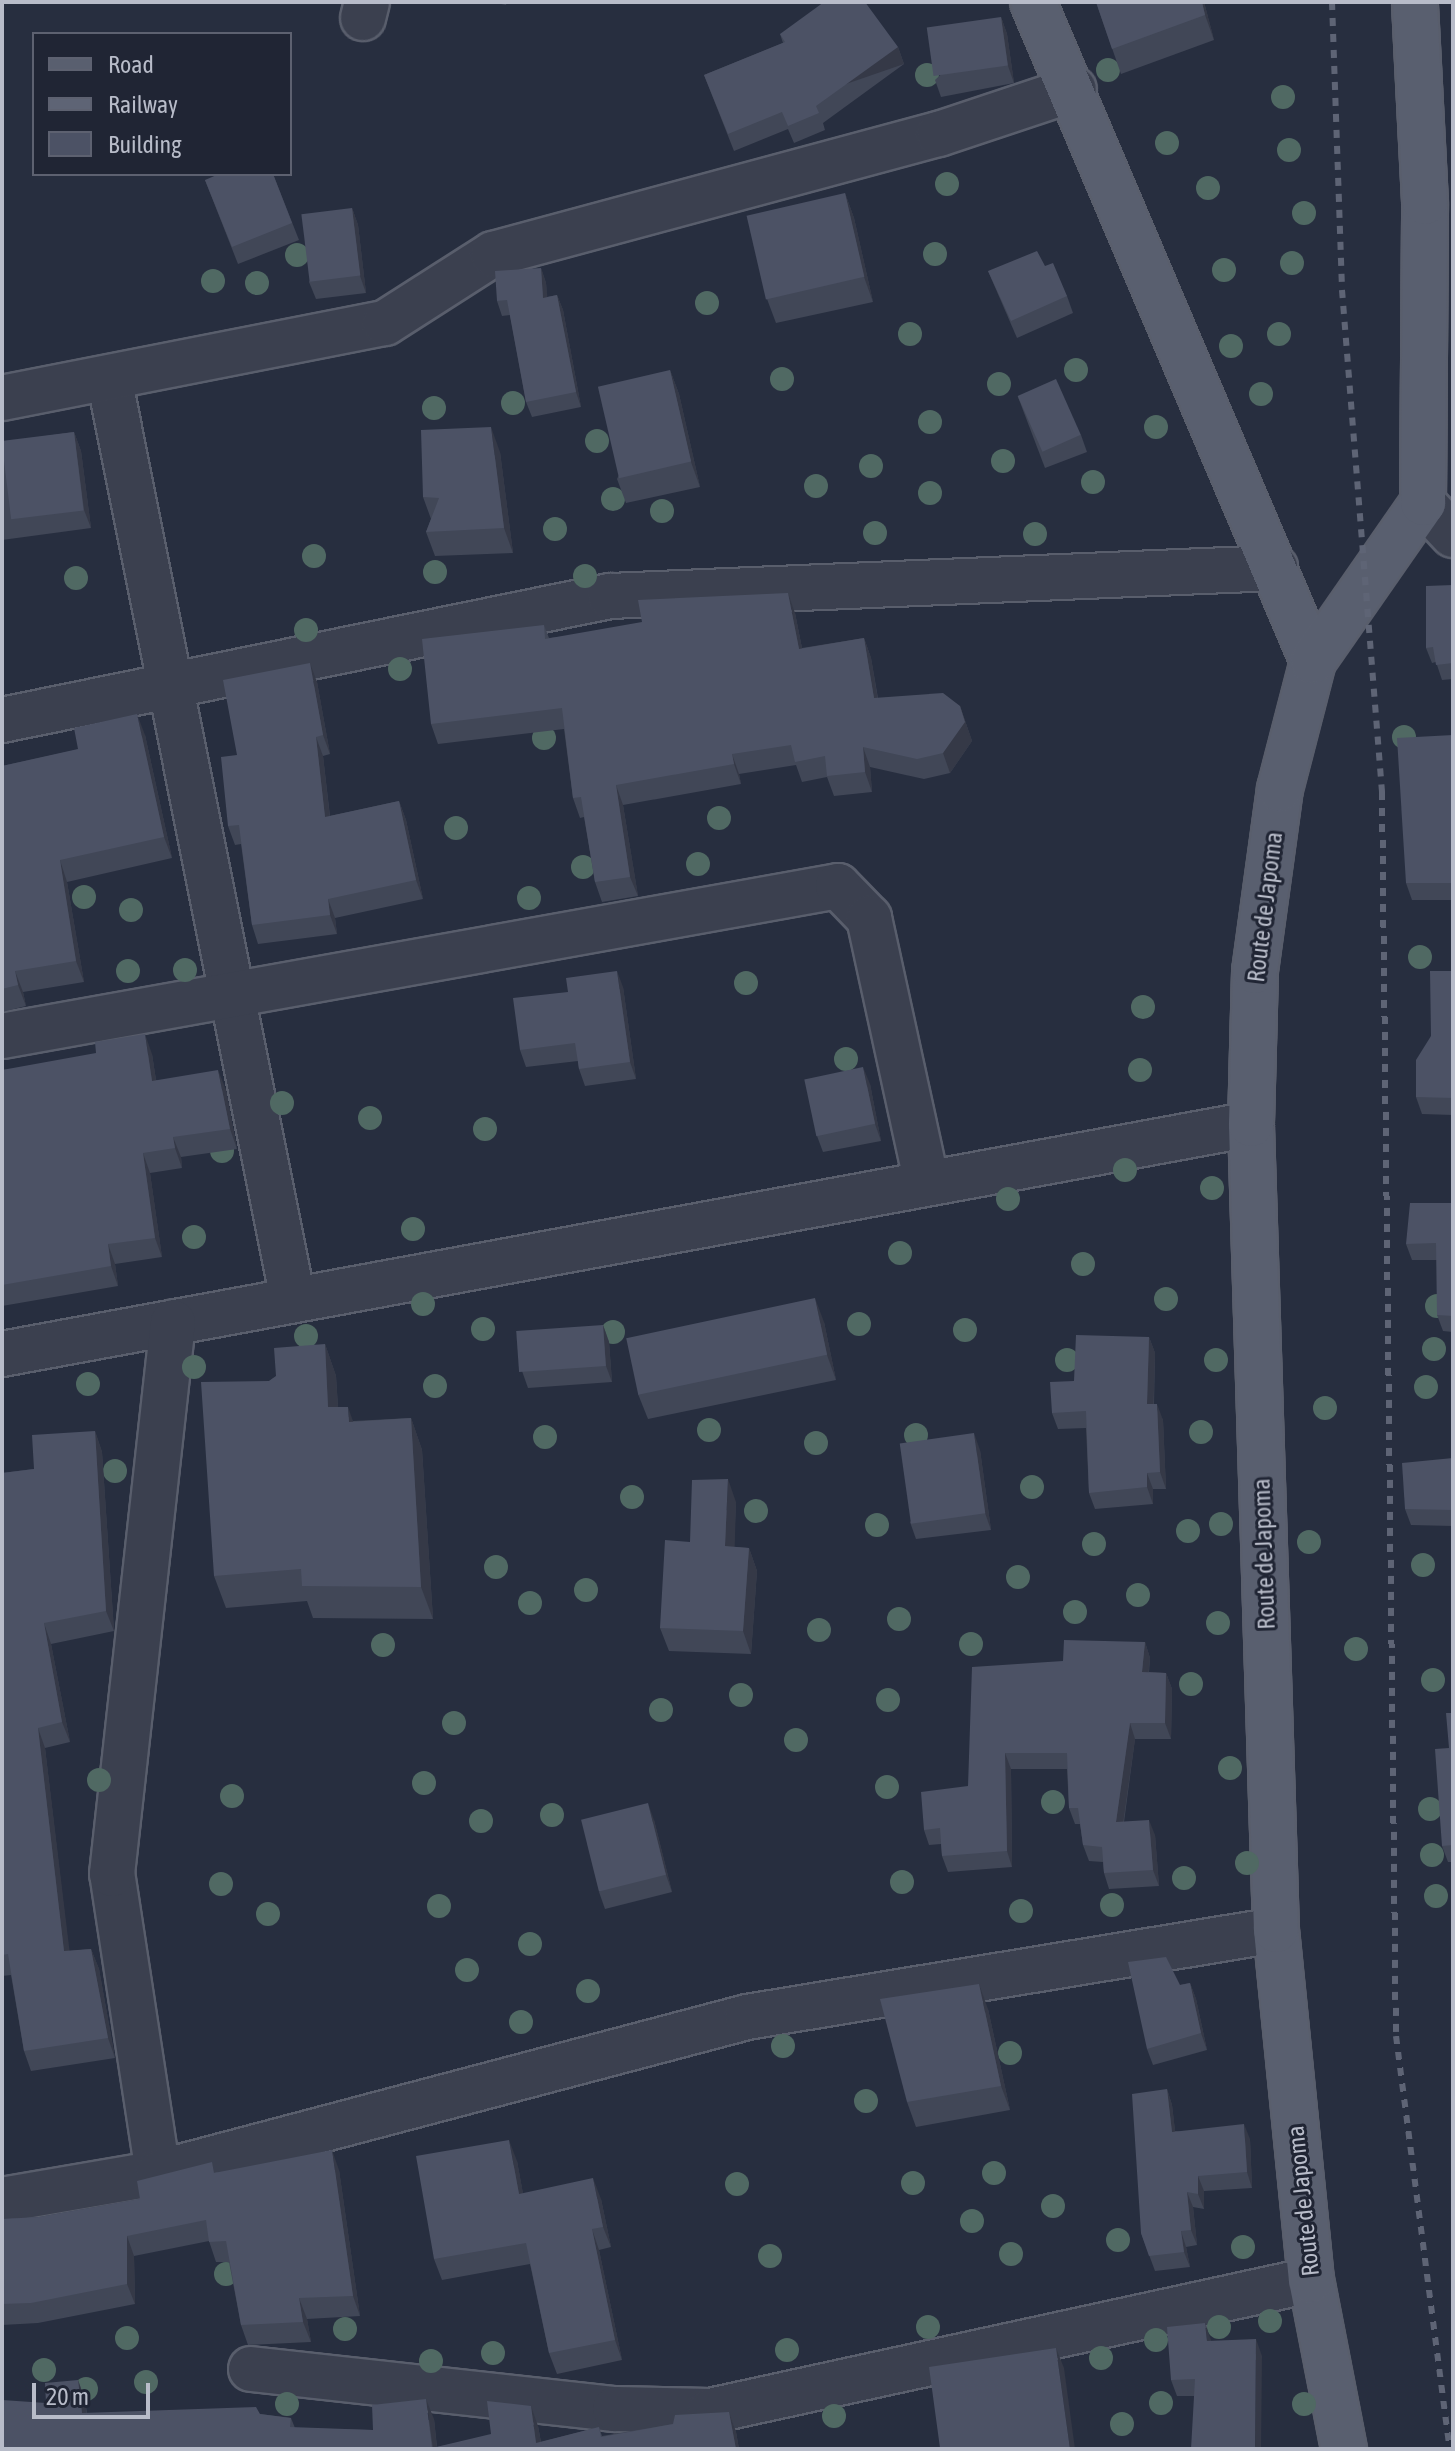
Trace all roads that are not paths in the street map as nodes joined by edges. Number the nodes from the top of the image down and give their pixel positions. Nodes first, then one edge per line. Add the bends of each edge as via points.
1 (1033, 2) edge
2 (1415, 2) edge
3 (1074, 89) junction
4 (109, 378) junction
5 (2, 398) edge
6 (1423, 503) junction
7 (1453, 535) edge
8 (1275, 568) junction
9 (1313, 661) junction
10 (171, 685) junction
11 (2, 720) edge
12 (233, 995) junction
13 (2, 1036) edge
14 (1251, 1124) junction
15 (927, 1183) junction
16 (293, 1300) junction
17 (173, 1322) junction
18 (2, 1354) edge
19 (1276, 1930) junction
20 (158, 2173) junction
21 (2, 2200) edge
22 (1311, 2280) junction
23 (251, 2369) dead end
24 (1344, 2449) edge

1 - 3 main road
2 - 6 main road via 1425,202
3 - 4 street via 939,134 493,254 385,323
3 - 8 main road
4 - 5 street
4 - 10 street
6 - 7 street
6 - 9 main road
8 - 9 main road
8 - 10 street via 610,596
9 - 14 main road, Route de Japoma via 1280,789 1255,971
10 - 11 street
10 - 12 street
12 - 13 street
12 - 15 street via 838,886 869,918
12 - 16 street
14 - 15 street
14 - 19 main road, Route de Japoma
15 - 16 street
16 - 17 street
17 - 18 street
17 - 20 street via 112,1874
19 - 20 street via 747,2017
19 - 22 main road, Route de Japoma
20 - 21 street
22 - 23 street via 710,2411 615,2409
22 - 24 main road, Route de Japoma

